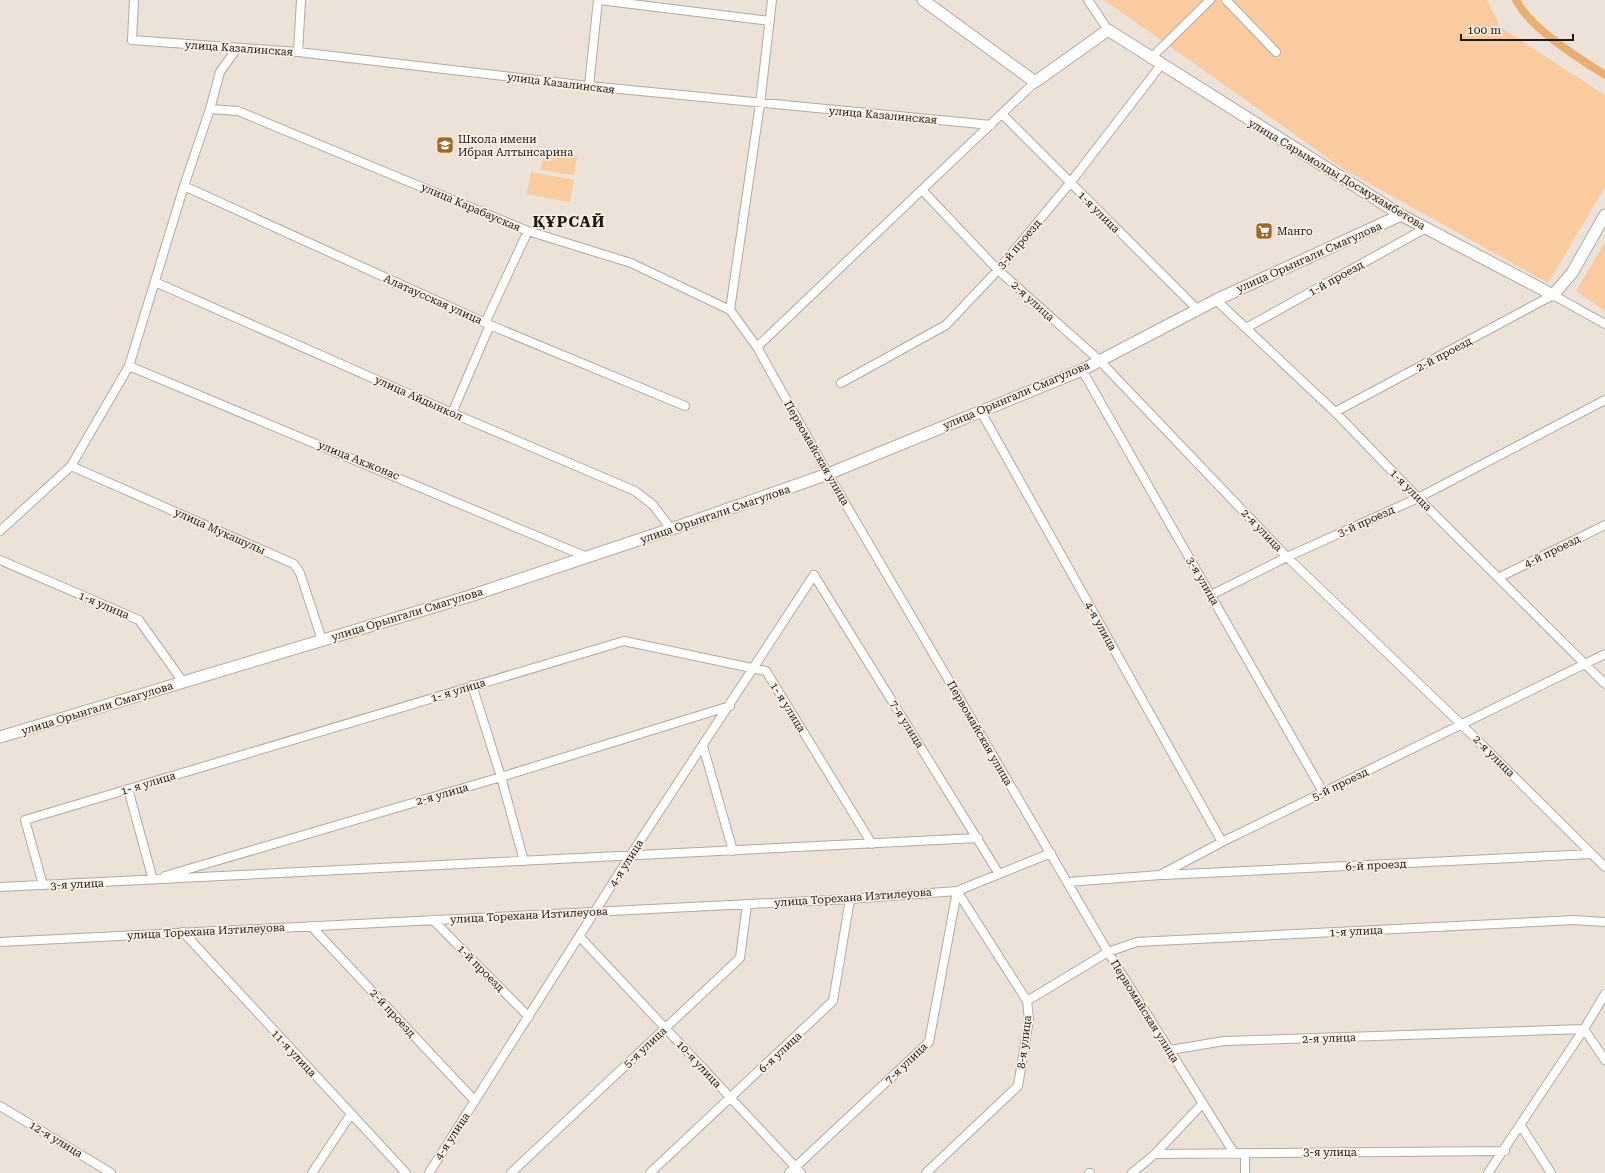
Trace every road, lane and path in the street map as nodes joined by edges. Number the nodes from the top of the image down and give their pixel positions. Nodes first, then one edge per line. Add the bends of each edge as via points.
1 (134, 0) edge
2 (301, 0) edge
3 (598, 0) edge
4 (772, 0) edge
5 (923, 0) edge
6 (1088, 0) edge
7 (1210, 0) edge
8 (1226, 0) edge
9 (770, 21) junction
10 (1108, 30) junction
11 (237, 48) junction
12 (298, 52) junction
13 (1276, 52) dead end
14 (1150, 59) junction
15 (1161, 65) junction
16 (1035, 82) junction
17 (589, 86) junction
18 (760, 104) junction
19 (210, 109) junction
20 (1002, 114) junction
21 (991, 125) junction
22 (1070, 183) junction
23 (184, 186) junction
24 (922, 190) junction
25 (1401, 215) junction
26 (1605, 215) edge
27 (1426, 228) junction
28 (528, 231) junction
29 (998, 270) junction
30 (155, 282) junction
31 (1553, 295) junction
32 (1216, 300) junction
33 (1197, 309) junction
34 (730, 310) junction
35 (487, 324) junction
36 (1605, 324) edge
37 (1246, 328) junction
38 (757, 347) junction
39 (1099, 360) junction
40 (129, 366) junction
41 (1082, 370) junction
42 (842, 383) dead end
43 (1605, 400) edge
44 (686, 406) dead end
45 (980, 410) junction
46 (1335, 412) junction
47 (452, 413) junction
48 (71, 466) junction
49 (828, 474) junction
50 (1418, 498) junction
51 (1605, 525) edge
52 (671, 529) junction
53 (0, 531) edge
54 (587, 557) junction
55 (1287, 557) junction
56 (0, 560) edge
57 (814, 575) joint
58 (1500, 577) junction
59 (1211, 594) junction
60 (322, 640) junction
61 (1605, 654) edge
62 (1585, 664) junction
63 (754, 670) junction
64 (183, 682) junction
65 (1605, 684) edge
66 (472, 685) junction
67 (730, 706) junction
68 (1461, 724) junction
69 (0, 737) edge
70 (703, 746) junction
71 (501, 777) junction
72 (128, 789) junction
73 (1323, 792) junction
74 (978, 838) junction
75 (1222, 842) junction
76 (872, 844) junction
77 (733, 851) junction
78 (1051, 853) junction
79 (1592, 854) junction
80 (630, 856) junction
81 (524, 861) junction
82 (1605, 867) edge
83 (999, 874) junction
84 (1160, 875) junction
85 (153, 880) junction
86 (1068, 882) junction
87 (43, 885) junction
88 (0, 888) edge
89 (957, 891) junction
90 (850, 899) junction
91 (747, 904) junction
92 (596, 912) junction
93 (433, 920) junction
94 (1605, 922) edge
95 (311, 926) junction
96 (183, 932) junction
97 (580, 937) junction
98 (0, 942) edge
99 (1108, 952) junction
100 (1605, 994) edge
101 (1027, 1001) junction
102 (529, 1017) junction
103 (665, 1028) junction
104 (1584, 1029) junction
105 (1170, 1050) junction
106 (1605, 1060) edge
107 (730, 1098) junction
108 (475, 1100) junction
109 (1203, 1103) junction
110 (0, 1106) edge
111 (351, 1114) junction
112 (1520, 1126) junction
113 (1505, 1151) junction
114 (1234, 1153) junction
115 (1245, 1153) junction
116 (1155, 1154) junction
117 (795, 1171) edge
118 (111, 1173) edge
119 (312, 1173) edge
120 (406, 1173) edge
121 (429, 1173) edge
122 (511, 1173) edge
123 (650, 1173) edge
124 (926, 1173) edge
125 (1132, 1173) edge
126 (1245, 1173) edge
127 (1488, 1173) edge
128 (1551, 1173) edge

1 - 11 street, улица Казалинская via 132,40
2 - 12 street
3 - 9 street
3 - 17 street
4 - 9 street
5 - 16 main road
6 - 10 street, улица Сарымолды Досмухамбетова
7 - 14 street
8 - 13 street
9 - 18 street
10 - 14 main road, улица Сарымолды Досмухамбетова
10 - 16 main road
11 - 12 street, улица Казалинская
11 - 19 street via 220,72
12 - 17 street, улица Казалинская
14 - 15 main road, улица Сарымолды Досмухамбетова
15 - 22 street, 3-й проезд
15 - 25 main road, улица Сарымолды Досмухамбетова
16 - 20 street
17 - 18 street, улица Казалинская
18 - 21 street, улица Казалинская
18 - 34 street
19 - 23 street
19 - 28 street, улица Карабауская via 238,111
20 - 21 street
20 - 22 street, 1-я улица
21 - 24 street
22 - 29 street, 3-й проезд
22 - 33 street, 1-я улица
23 - 30 street
23 - 35 street, Алатаусская улица
24 - 29 street, 2-я улица
24 - 38 street
25 - 27 main road, улица Сарымолды Досмухамбетова
25 - 32 main road, улица Орынгали Смагулова
26 - 31 main road via 1572,273
27 - 31 main road, улица Сарымолды Досмухамбетова
27 - 37 street, 1-й проезд
28 - 34 street, улица Карабауская via 631,263
28 - 35 street
29 - 39 street, 2-я улица
29 - 42 street, 3-й проезд via 946,326
30 - 40 street
30 - 47 street, улица Айдынкол
31 - 36 street, улица Сарымолды Досмухамбетова
31 - 46 street, 2-й проезд
32 - 33 main road, улица Орынгали Смагулова
32 - 37 street, 1-я улица
33 - 39 main road, улица Орынгали Смагулова
34 - 38 street, Первомайская улица
35 - 44 street, Алатаусская улица
35 - 47 street
37 - 46 street, 1-я улица
38 - 49 street, Первомайская улица
39 - 41 main road, улица Орынгали Смагулова
39 - 55 street, 2-я улица
40 - 48 street
40 - 54 street, улица Акжонас
41 - 45 main road, улица Орынгали Смагулова
41 - 59 street, 3-я улица
43 - 50 street, 3-й проезд
45 - 49 main road, улица Орынгали Смагулова
45 - 75 street, 4-я улица
46 - 50 street, 1-я улица
47 - 52 street, улица Айдынкол via 635,491 653,505
48 - 53 street
48 - 60 street, улица Мукашулы via 294,564 300,573
49 - 52 main road, улица Орынгали Смагулова
49 - 78 street, Первомайская улица
50 - 55 street, 3-й проезд
50 - 58 street, 1-я улица
51 - 58 street, 4-й проезд
52 - 54 main road, улица Орынгали Смагулова
54 - 60 main road, улица Орынгали Смагулова via 470,596
55 - 59 street, 3-й проезд
55 - 68 street, 2-я улица
56 - 64 street, 1-я улица via 139,620
57 - 63 street, 4-я улица
57 - 74 street, 7-я улица
58 - 62 street, 1-я улица
59 - 73 street, 3-я улица
60 - 64 main road, улица Орынгали Смагулова
61 - 62 street, 5-й проезд
62 - 65 street, 1-я улица
62 - 68 street, 5-й проезд
63 - 66 street, 1- я улица via 624,642
63 - 67 street, 4-я улица
63 - 76 street, 1- я улица via 766,671
64 - 69 main road, улица Орынгали Смагулова
66 - 71 street
66 - 72 street, 1- я улица
67 - 70 street, 4-я улица
67 - 71 street, 2-я улица
68 - 73 street, 5-й проезд
68 - 79 street, 2-я улица
70 - 77 street
70 - 80 street, 4-я улица
71 - 81 street
71 - 85 street, 2-я улица
72 - 85 street
72 - 87 street, 1- я улица via 25,820
73 - 75 street, 5-й проезд
74 - 76 street
74 - 83 street, 7-я улица
75 - 84 street, 5-й проезд
76 - 77 street
77 - 80 street
78 - 83 street, улица Торехана Изтилеуова
78 - 86 street, Первомайская улица
79 - 82 street, 2-я улица
79 - 84 street, 6-й проезд
80 - 81 street
80 - 92 street, 4-я улица
81 - 85 street
83 - 89 street, улица Торехана Изтилеуова
84 - 86 street, 5-й проезд
85 - 87 street, 3-я улица
86 - 99 street, Первомайская улица
87 - 88 street, 3-я улица
89 - 90 street, улица Торехана Изтилеуова
89 - 101 street, 8-я улица
89 - 117 street, 7-я улица via 929,1042
90 - 91 street, улица Торехана Изтилеуова
90 - 107 street, 6-я улица via 833,1001
91 - 92 street, улица Торехана Изтилеуова
91 - 103 street, 5-я улица via 740,958
92 - 93 street, улица Торехана Изтилеуова
92 - 97 street, 4-я улица
93 - 95 street, улица Торехана Изтилеуова
93 - 102 street, 1-й проезд
94 - 99 street, 1-я улица via 1574,920 1137,942
95 - 96 street, улица Торехана Изтилеуова
95 - 108 street, 2-й проезд
96 - 98 street, улица Торехана Изтилеуова
96 - 111 street, 11-я улица
97 - 102 street, 4-я улица
97 - 103 street, 10-я улица
99 - 101 street, 1-я улица
99 - 105 street, Первомайская улица
100 - 104 street
101 - 124 street, 8-я улица via 1029,1019 1018,1086
102 - 108 street, 4-я улица
103 - 107 street, 10-я улица
103 - 122 street, 5-я улица
104 - 105 street, 2-я улица via 1224,1041
104 - 106 street
104 - 112 street
105 - 109 street, Первомайская улица
107 - 117 street, 10-я улица
107 - 123 street, 6-я улица
108 - 121 street, 4-я улица
109 - 114 street, Первомайская улица
109 - 116 street
110 - 118 street, 12-я улица
111 - 119 street
111 - 120 street, 11-я улица
112 - 113 street
112 - 128 street
113 - 115 street, 3-я улица
113 - 127 street
114 - 115 street, 3-я улица
114 - 116 street, 3-я улица
115 - 126 street
116 - 125 street

